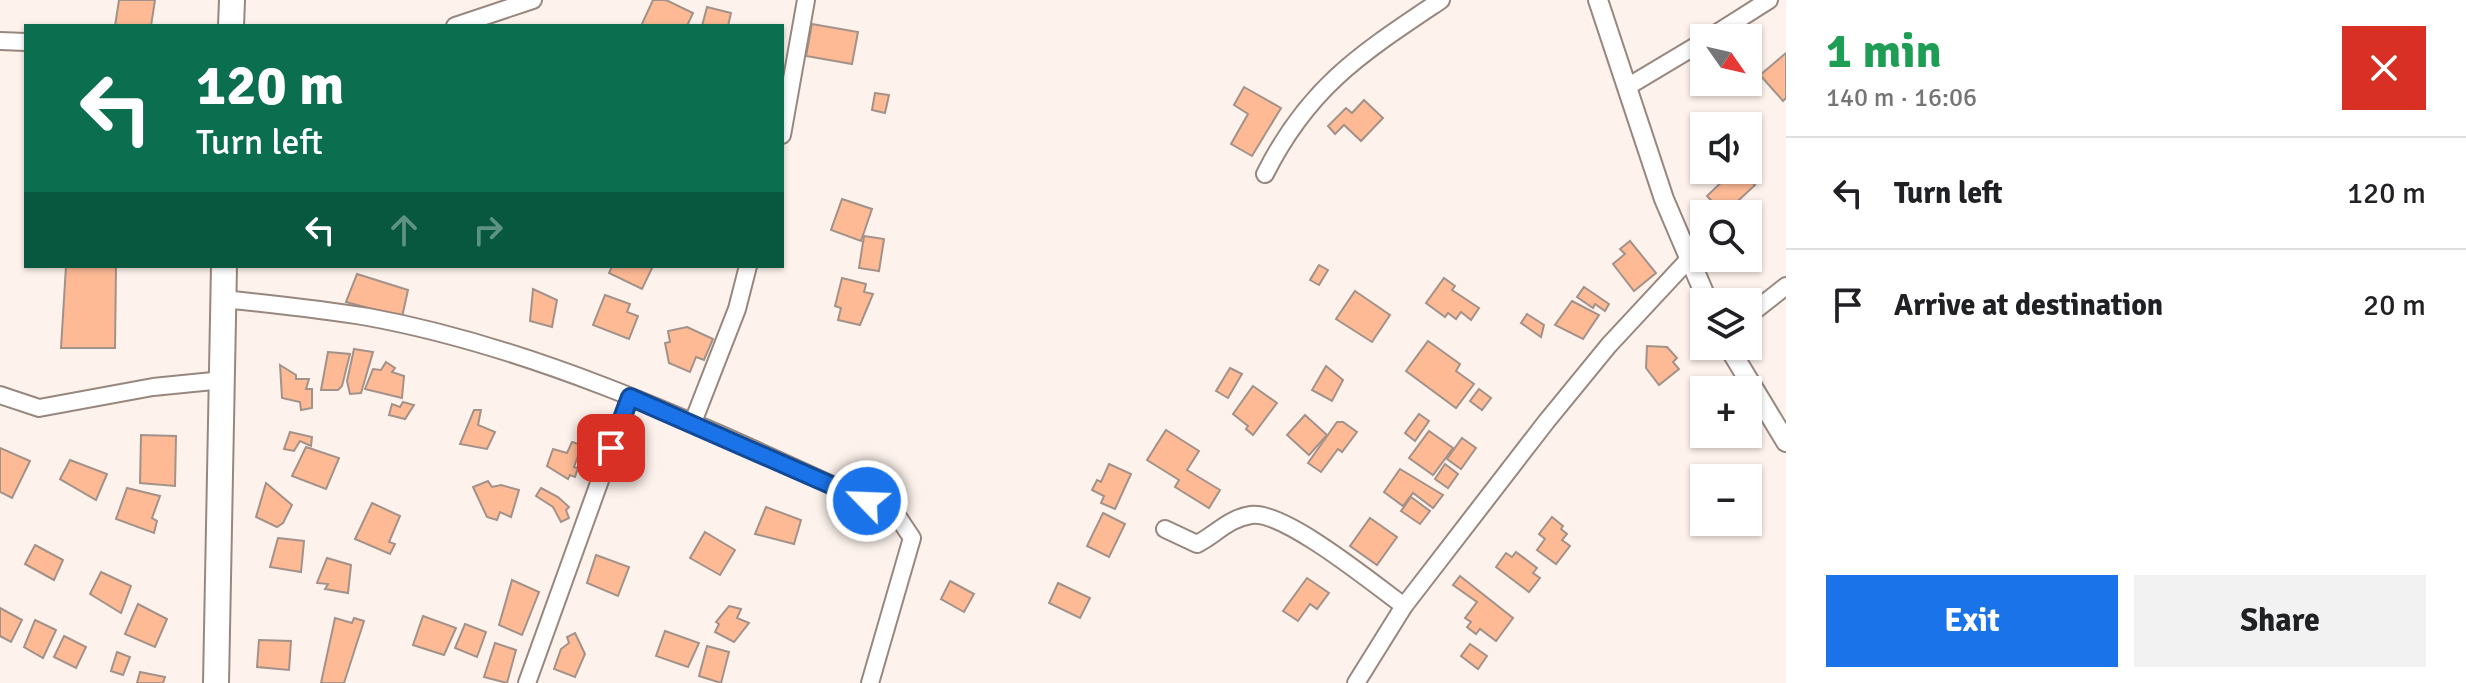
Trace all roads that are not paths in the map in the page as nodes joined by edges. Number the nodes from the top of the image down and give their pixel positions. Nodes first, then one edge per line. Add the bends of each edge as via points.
1 (232, 0) edge
2 (533, 0) edge
3 (806, 0) edge
4 (1441, 0) edge
5 (1598, 0) edge
6 (1769, 0) edge
7 (231, 24) edge
8 (461, 24) edge
9 (1731, 24) edge
10 (0, 41) edge
11 (24, 42) edge
12 (1690, 49) edge
13 (1627, 87) junction
14 (784, 124) edge
15 (1265, 174) dead end
16 (1689, 259) junction
17 (224, 268) edge
18 (747, 268) edge
19 (1786, 286) edge
20 (1702, 288) edge
21 (223, 299) junction
22 (1762, 305) edge
23 (1736, 360) edge
24 (223, 380) junction
25 (0, 395) edge
26 (630, 397) junction
27 (693, 422) junction
28 (1786, 442) edge
29 (1165, 529) dead end
30 (1404, 606) junction
31 (216, 683) edge
32 (527, 683) edge
33 (870, 683) edge
34 (1356, 683) edge

1 - 7 main road
2 - 8 street
3 - 14 street
4 - 15 street via 1322,87
5 - 13 street
6 - 9 street
10 - 11 street
12 - 13 street
13 - 16 street
16 - 20 street
16 - 30 street via 1609,345
17 - 21 main road
18 - 27 street
19 - 22 street
21 - 24 main road
21 - 26 street via 384,321 533,362
23 - 28 street
24 - 25 street via 39,408
24 - 31 main road
26 - 27 street
26 - 32 street
27 - 33 street via 896,514 905,525 912,538 909,555
29 - 30 street via 1197,544 1252,514 1273,519
30 - 34 street

